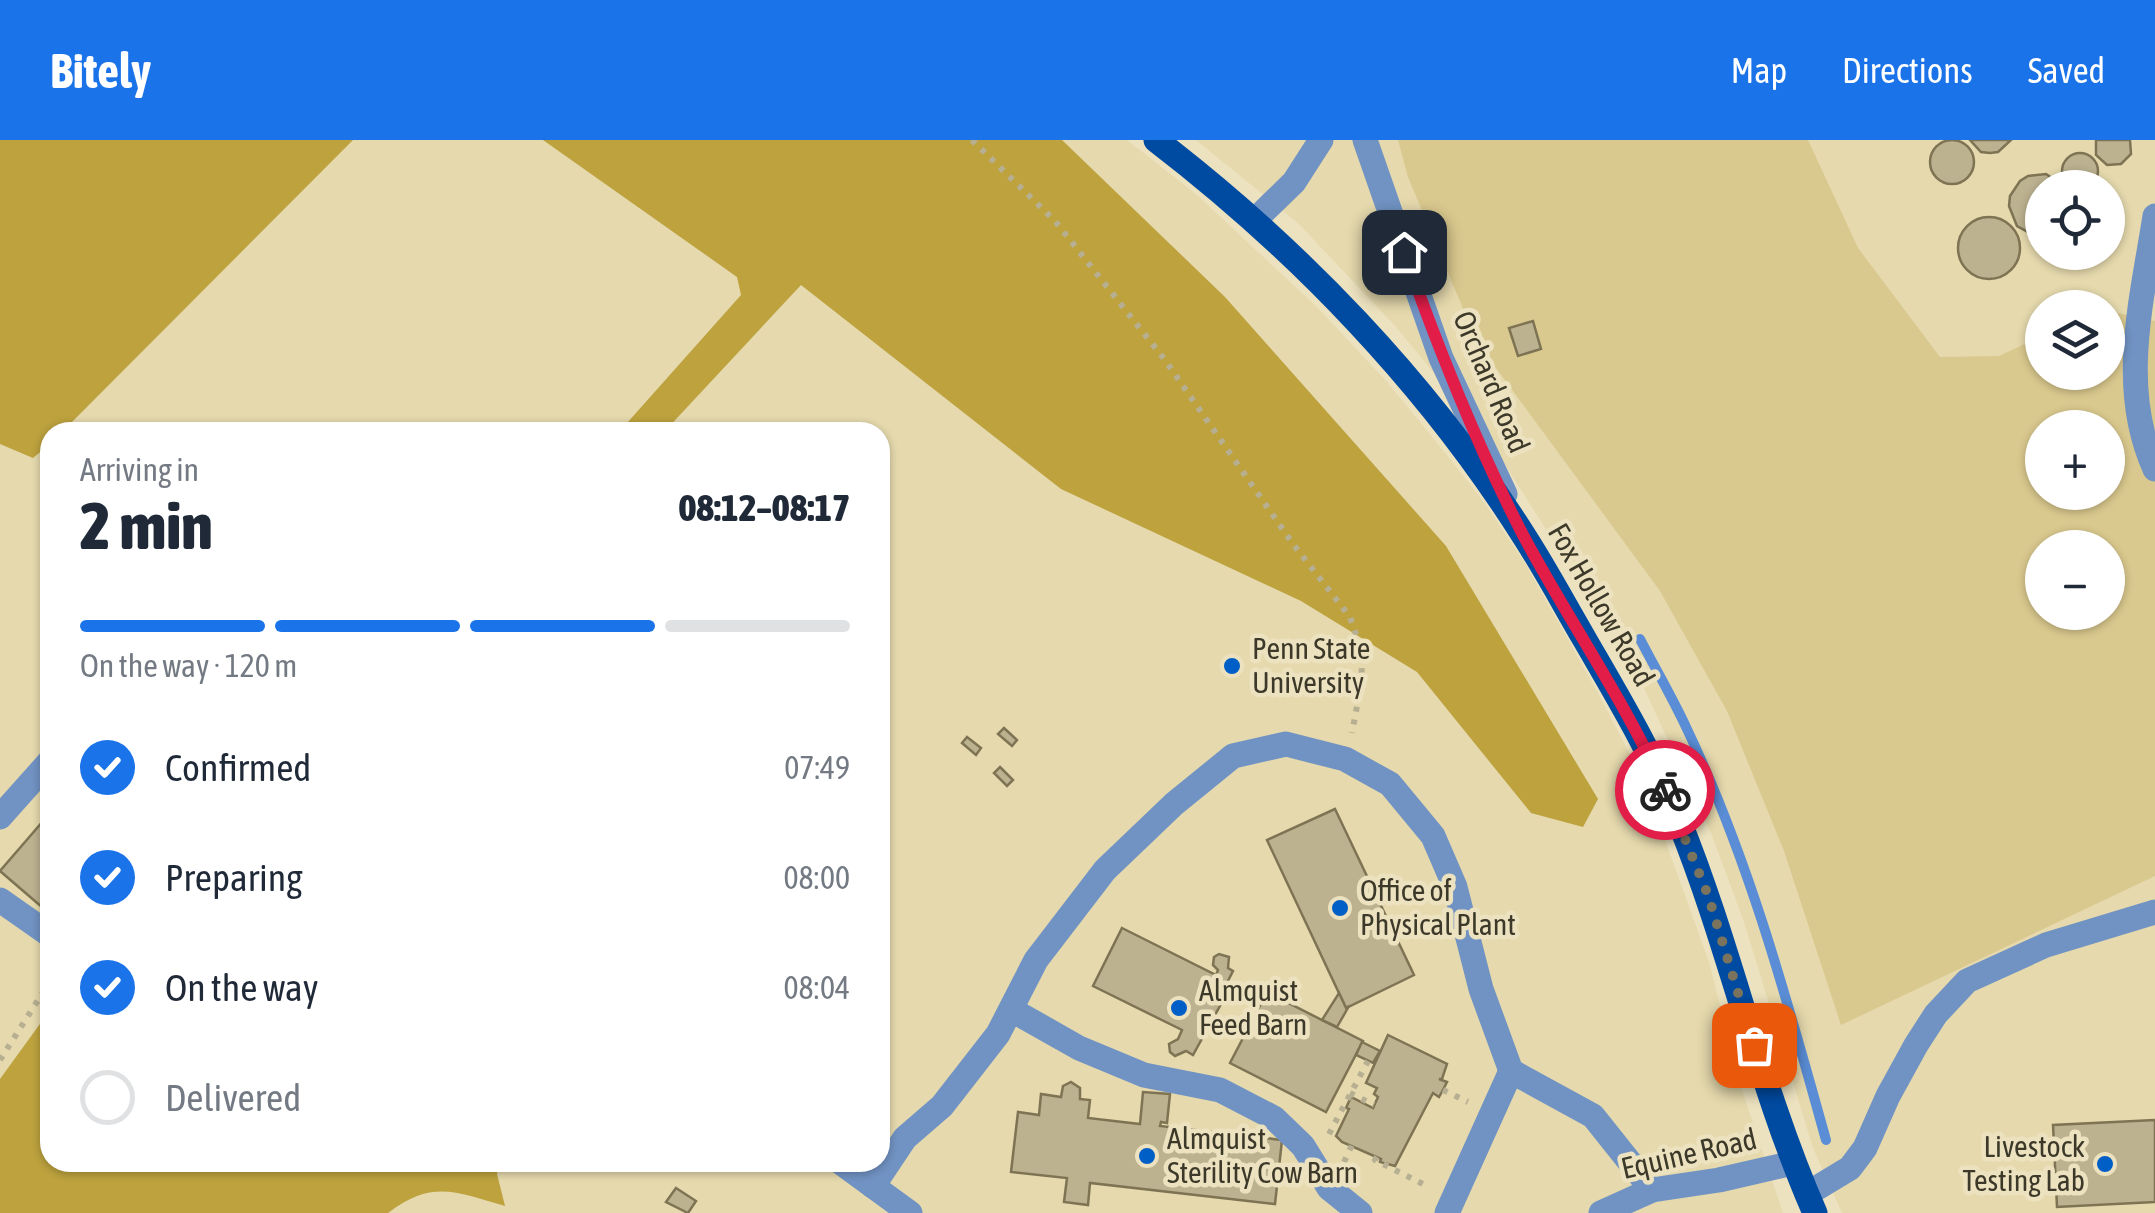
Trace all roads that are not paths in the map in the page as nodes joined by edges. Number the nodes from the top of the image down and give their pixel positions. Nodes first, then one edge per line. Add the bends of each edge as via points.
1 (1156, 140) edge
2 (1321, 140) edge
3 (1365, 140) edge
4 (2155, 216) edge
5 (1254, 222) junction
6 (2155, 469) edge
7 (1524, 535) junction
8 (40, 772) edge
9 (0, 817) edge
10 (0, 900) edge
11 (2155, 912) edge
12 (40, 928) edge
13 (1012, 1010) junction
14 (1510, 1071) junction
15 (890, 1160) edge
16 (1793, 1163) junction
17 (854, 1172) edge
18 (882, 1172) edge
19 (873, 1186) junction
20 (1652, 1190) junction
21 (1811, 1204) edge
22 (1450, 1206) edge
23 (910, 1213) edge
24 (1360, 1213) edge
25 (1601, 1213) edge

1 - 5 main road, Fox Hollow Road
2 - 5 street via 1294,182
3 - 7 street, Orchard Road via 1442,358
4 - 6 street via 2134,393
5 - 7 main road, Fox Hollow Road via 1376,343
7 - 16 main road, Fox Hollow Road via 1642,740 1678,817
8 - 9 street
10 - 12 street
11 - 21 street via 2046,945 1967,982 1916,1045 1865,1148
13 - 14 street via 1036,960 1105,870 1233,756 1286,744 1345,759 1390,784 1433,836 1456,887
13 - 15 street via 942,1106
13 - 24 street via 1144,1075 1220,1090 1274,1118 1329,1188
14 - 20 street via 1593,1116
14 - 22 street
16 - 20 street, Equine Road
16 - 21 main road, Fox Hollow Road
17 - 19 street
18 - 19 street
19 - 23 street
20 - 25 street, Equine Road

